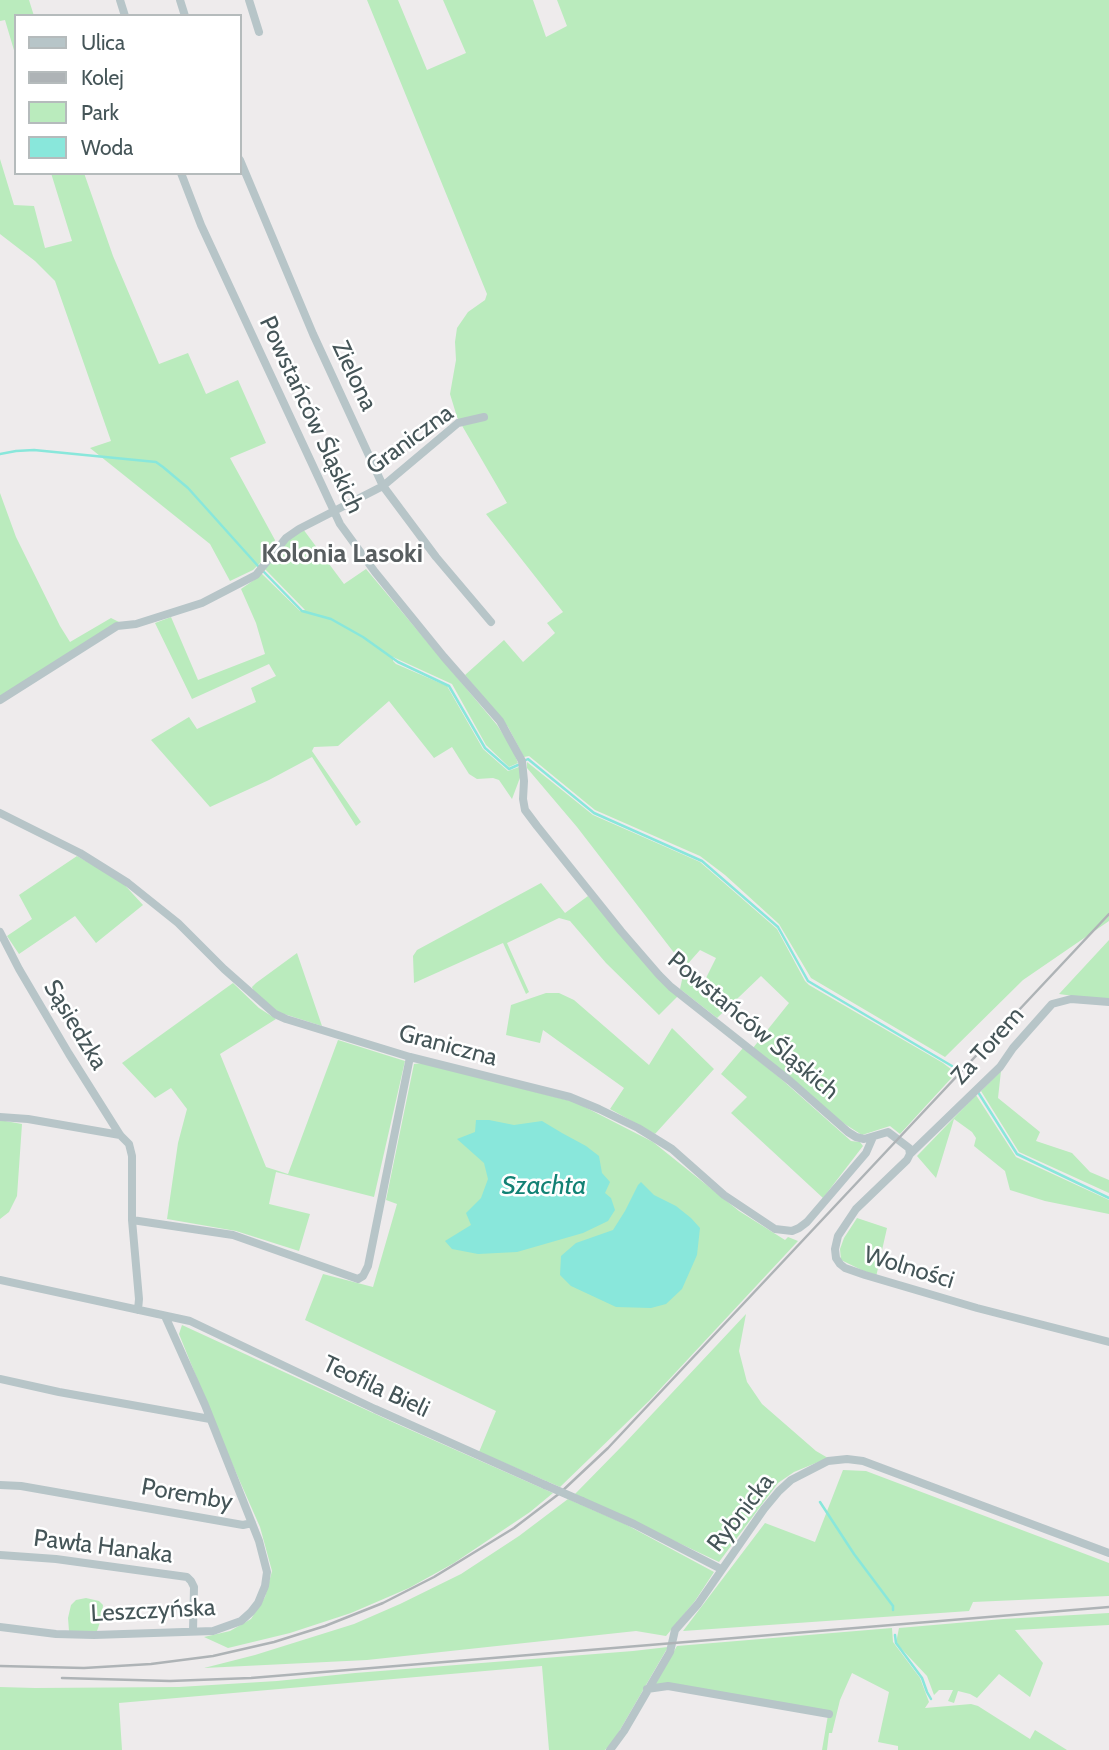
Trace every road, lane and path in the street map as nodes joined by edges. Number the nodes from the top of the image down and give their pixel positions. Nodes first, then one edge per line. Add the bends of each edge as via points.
1 (248, 0) edge
2 (259, 32) dead end
3 (242, 165) edge
4 (182, 175) edge
5 (484, 416) dead end
6 (383, 486) junction
7 (334, 511) junction
8 (491, 622) dead end
9 (0, 700) edge
10 (0, 813) edge
11 (0, 932) edge
12 (1109, 1002) edge
13 (410, 1057) junction
14 (0, 1117) edge
15 (120, 1135) junction
16 (873, 1137) junction
17 (909, 1151) junction
18 (132, 1220) junction
19 (0, 1280) edge
20 (138, 1310) junction
21 (165, 1316) junction
22 (178, 1318) junction
23 (175, 1338) junction
24 (1109, 1342) edge
25 (0, 1379) edge
26 (205, 1405) junction
27 (195, 1417) junction
28 (210, 1419) junction
29 (0, 1485) edge
30 (252, 1523) junction
31 (1109, 1553) edge
32 (0, 1555) edge
33 (721, 1569) junction
34 (0, 1627) edge
35 (193, 1631) junction
36 (647, 1689) junction
37 (828, 1714) dead end
38 (610, 1750) edge

1 - 2 street
3 - 6 street, Zielona
4 - 7 street, Powstańców Śląskich
5 - 6 street, Graniczna via 458,423
6 - 7 street, Graniczna
6 - 8 street, Zielona
7 - 9 street, Graniczna via 286,538 256,575 202,603 117,626
7 - 16 street, Powstańców Śląskich via 375,572 500,721 522,761 525,810 621,931 671,987 848,1132 864,1139
10 - 13 street, Graniczna via 128,883 275,1014
11 - 15 street, Sąsiedzka
12 - 17 street, Za Torem via 1071,999 1052,1004 1000,1067
13 - 16 street, Graniczna via 570,1097 599,1109 672,1149 724,1195 781,1230 796,1230 807,1222 866,1153
13 - 18 street via 368,1266 358,1279 233,1235
14 - 15 street
15 - 18 street, Sąsiedzka via 132,1156
16 - 17 street, Powstańców Śląskich via 888,1132
17 - 24 street, Wolności via 907,1160 850,1216 835,1249 840,1264 887,1282
18 - 20 street, Sąsiedzka
19 - 20 street, Teofila Bieli
20 - 21 street, Teofila Bieli
21 - 22 street, Teofila Bieli
21 - 23 street, Poremby
22 - 23 street
22 - 33 street, Teofila Bieli, bridge via 634,1524
23 - 26 street, Poremby
25 - 27 street
26 - 27 street
26 - 28 street, Poremby
27 - 28 street
28 - 30 street, Poremby
29 - 30 street, Poremby
30 - 35 street, Leszczyńska via 267,1572 258,1603 233,1625
31 - 33 street, Rybnicka via 863,1461 846,1459 828,1461 791,1480
32 - 35 street, Pawła Hanaka via 187,1577 194,1587
33 - 36 street, Rybnicka via 676,1630 670,1652
34 - 35 street, Leszczyńska via 84,1635
36 - 37 street via 668,1686
36 - 38 street, Rybnicka

